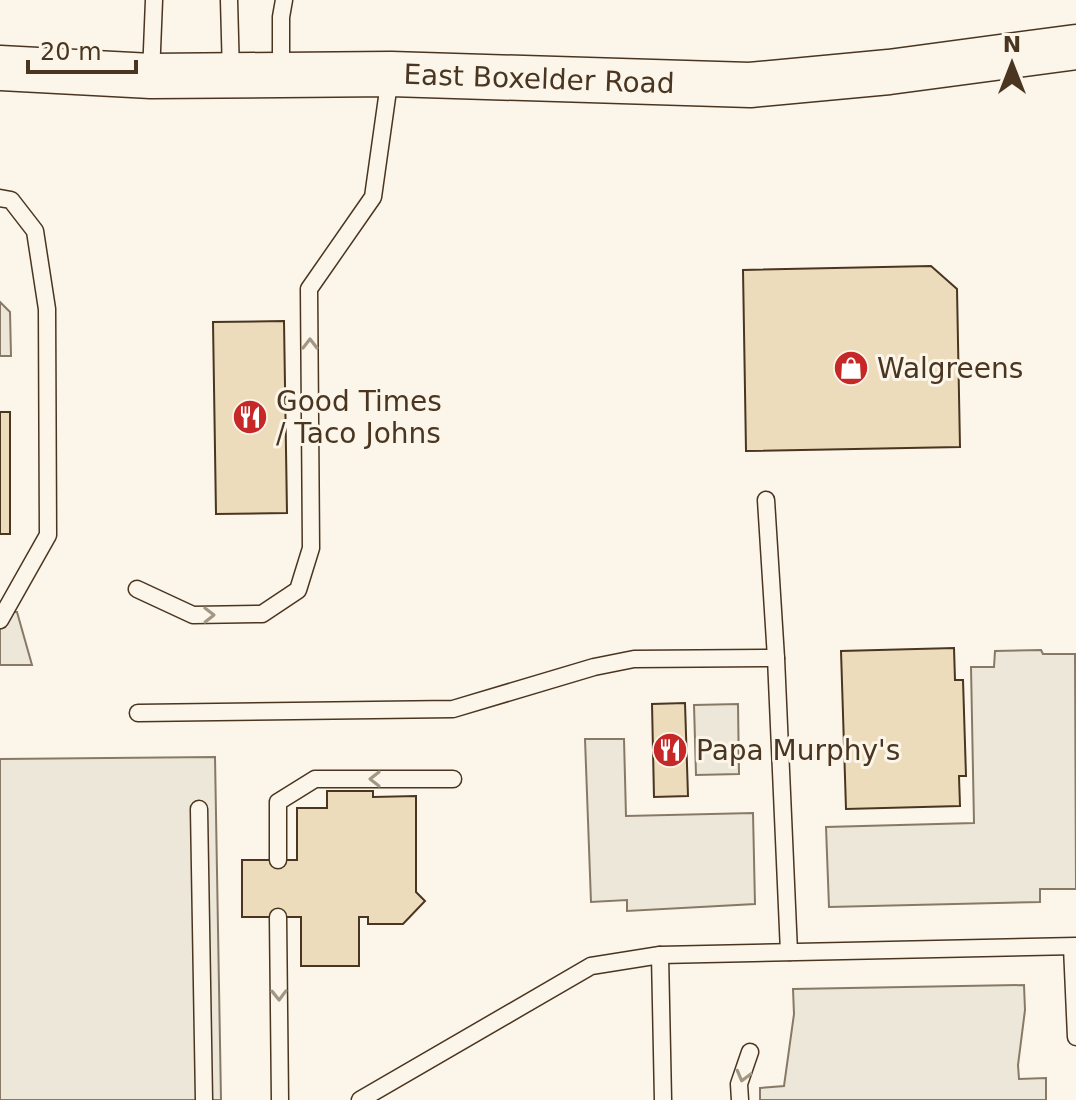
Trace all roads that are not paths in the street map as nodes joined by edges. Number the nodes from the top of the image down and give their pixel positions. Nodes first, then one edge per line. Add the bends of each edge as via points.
1 (154, 0) edge
2 (229, 0) edge
3 (284, 0) edge
4 (1076, 47) edge
5 (0, 68) edge
6 (281, 74) junction
7 (391, 74) junction
8 (231, 75) junction
9 (151, 76) junction
10 (0, 198) edge
11 (766, 500) dead end
12 (137, 589) dead end
13 (0, 620) edge
14 (776, 658) junction
15 (138, 713) dead end
16 (453, 779) dead end
17 (199, 809) dead end
18 (278, 860) dead end
19 (278, 917) dead end
20 (1074, 946) edge
21 (789, 952) junction
22 (660, 955) junction
23 (1076, 1037) edge
24 (750, 1052) dead end
25 (204, 1100) edge
26 (280, 1100) edge
27 (360, 1100) edge
28 (663, 1100) edge
29 (740, 1100) edge

1 - 9 lane
2 - 8 lane
3 - 6 lane
4 - 7 main road, East Boxelder Road via 750,85
5 - 9 main road, East Boxelder Road
6 - 7 main road, East Boxelder Road
6 - 8 main road, East Boxelder Road
12 -> 7 lane via 193,615 262,614 298,590 311,548 309,289 373,197
8 - 9 main road, East Boxelder Road
10 - 13 lane via 11,200 35,231 47,309 48,459 48,535
11 - 14 lane
14 - 15 lane via 634,659 453,709
14 - 21 lane
16 -> 18 lane via 315,779 278,802
17 - 25 lane
19 -> 26 lane
20 - 21 lane
20 - 23 lane
21 - 22 lane
22 - 27 lane via 591,966
22 - 28 lane
24 -> 29 lane via 739,1084

